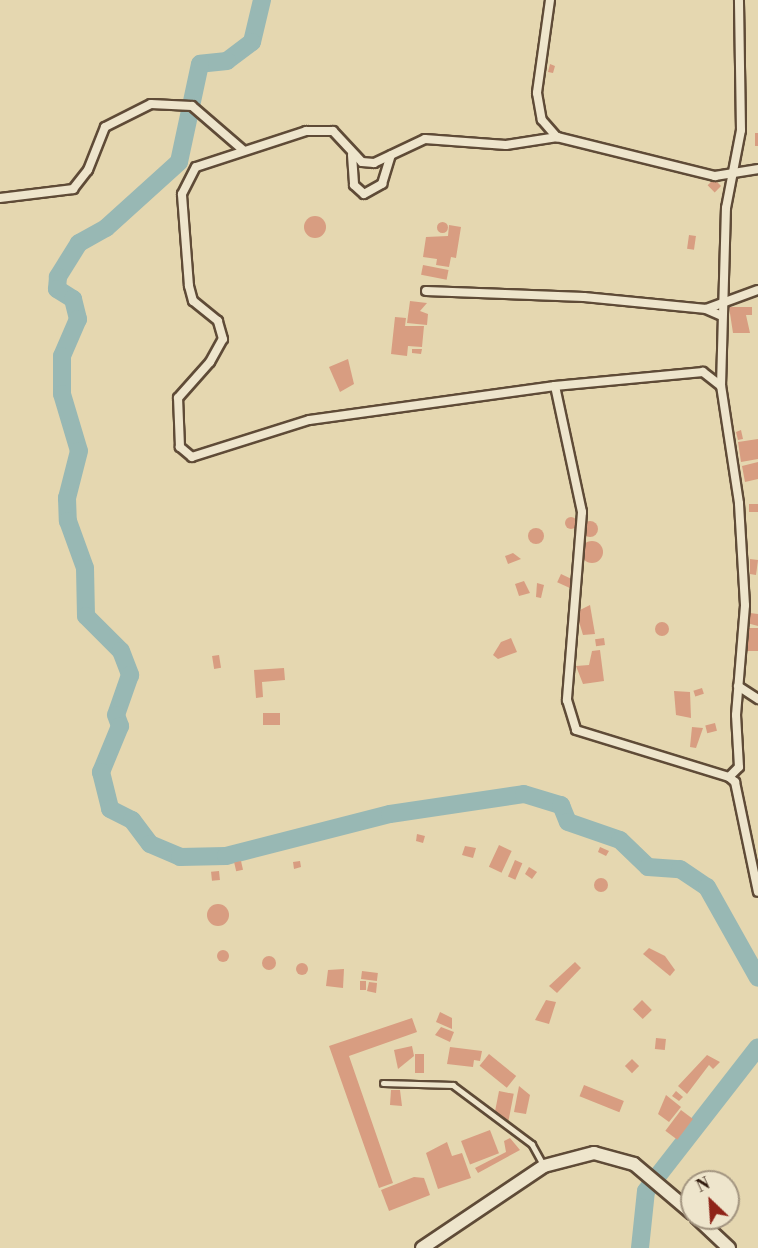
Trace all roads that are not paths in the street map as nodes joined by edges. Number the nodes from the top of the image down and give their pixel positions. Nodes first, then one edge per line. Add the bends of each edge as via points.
1 (550, 0) edge
2 (739, 0) edge
3 (556, 137) junction
4 (243, 150) junction
5 (352, 155) junction
6 (391, 155) junction
7 (758, 169) edge
8 (730, 176) junction
9 (0, 198) edge
10 (758, 290) edge
11 (426, 291) dead end
12 (723, 303) junction
13 (706, 309) junction
14 (722, 316) junction
15 (555, 386) junction
16 (721, 386) junction
17 (738, 686) junction
18 (758, 699) edge
19 (729, 777) junction
20 (758, 892) edge
21 (383, 1083) dead end
22 (544, 1166) junction
23 (680, 1202) edge
24 (710, 1230) edge
25 (422, 1248) edge
26 (729, 1248) edge

1 - 3 street via 537,93 542,120
2 - 8 street via 741,130
3 - 6 street via 530,137 506,146 425,139
3 - 8 street
4 - 5 street via 306,131 333,131 344,137
4 - 9 street via 192,106 151,104 105,127 88,170 73,189
4 - 15 street via 196,167 182,194 193,301 218,321 223,339 210,362 178,398 184,453 192,457 309,420
5 - 6 street via 374,163
5 - 6 street via 354,184 364,194 382,184
7 - 8 street
8 - 12 street
10 - 12 street
11 - 13 street
12 - 13 street
12 - 14 street
13 - 14 street
14 - 16 street
15 - 16 street via 703,372
15 - 19 street via 582,512 567,700 576,730
16 - 17 street via 744,557
17 - 18 street
17 - 19 street via 739,766
19 - 20 street via 735,782
21 - 22 lane via 453,1085 532,1144
22 - 23 main road via 594,1153 634,1164
22 - 25 main road
24 - 26 main road

